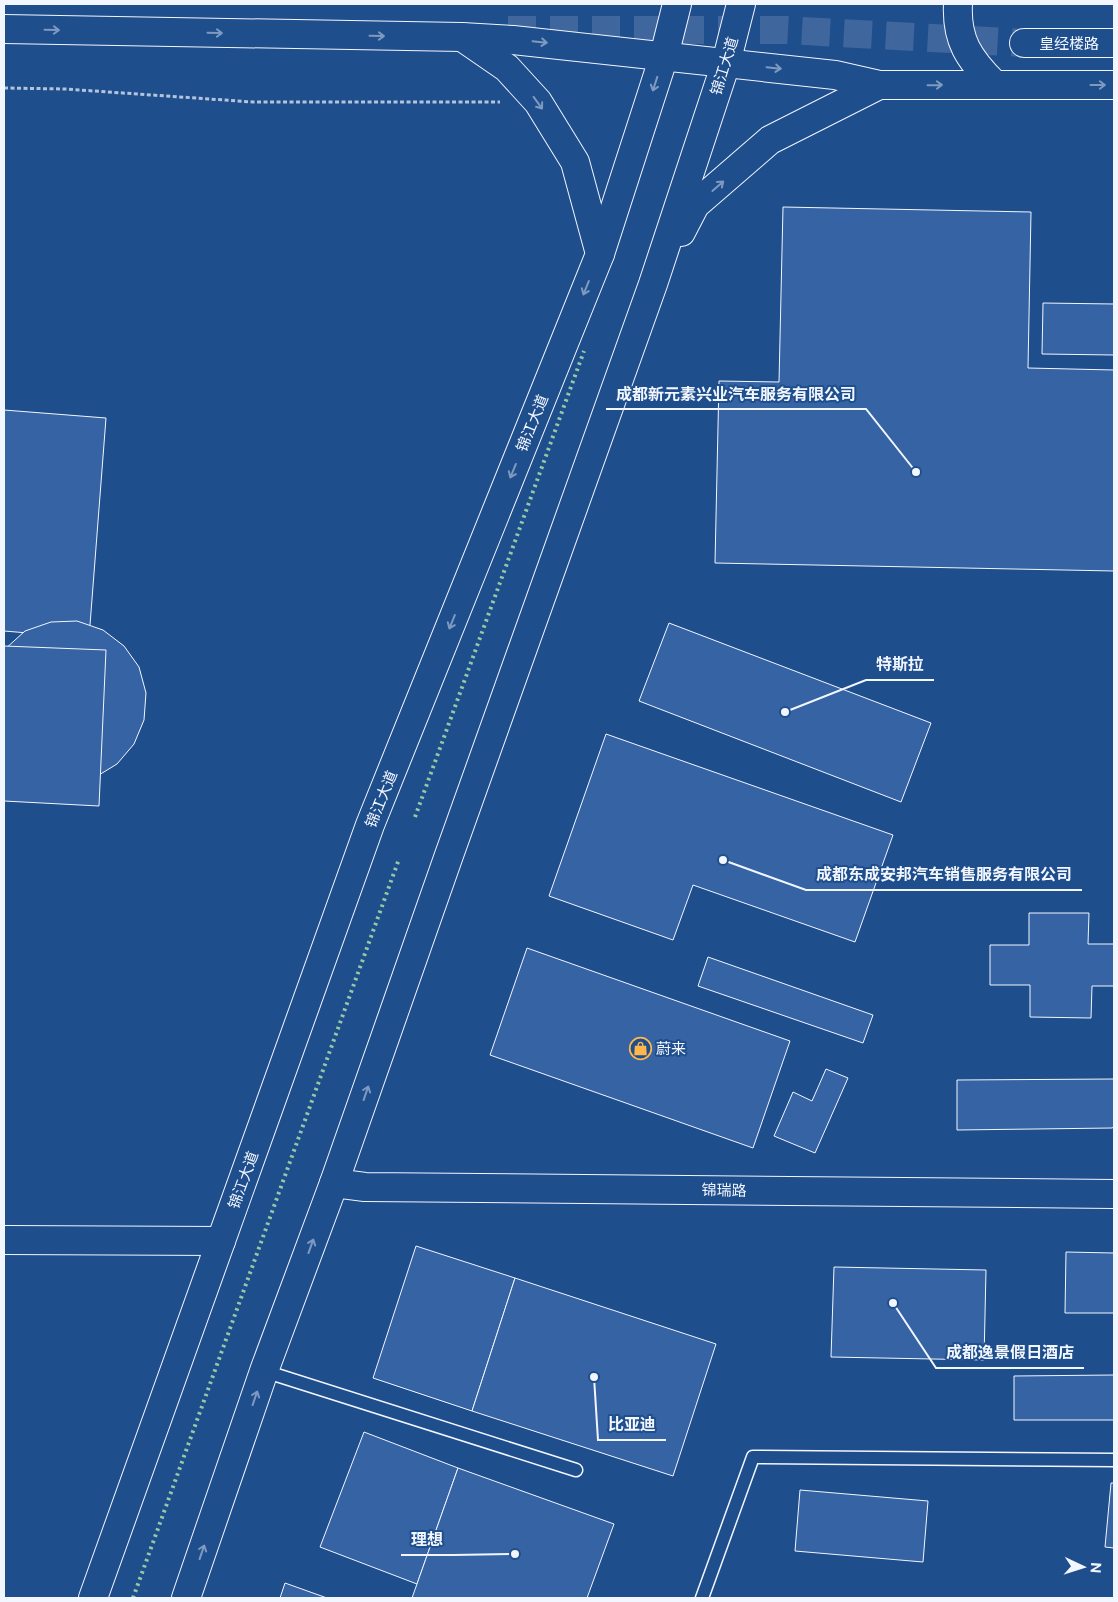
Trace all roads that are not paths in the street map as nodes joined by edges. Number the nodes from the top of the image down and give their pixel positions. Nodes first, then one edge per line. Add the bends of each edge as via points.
1 (678, 4) edge
2 (742, 4) edge
3 (958, 4) edge
4 (4, 29) edge
5 (462, 37) junction
6 (1024, 43) tunnel mouth
7 (1114, 43) edge
8 (664, 56) junction
9 (726, 63) junction
10 (994, 84) junction
11 (1114, 85) edge
12 (879, 86) junction
13 (600, 254) junction
14 (653, 284) junction
15 (334, 1182) junction
16 (1114, 1194) edge
17 (4, 1240) edge
18 (222, 1241) junction
19 (264, 1371) junction
20 (1114, 1460) edge
21 (576, 1470) dead end
22 (93, 1598) edge
23 (186, 1598) edge
24 (702, 1598) edge

1 - 8 main road, 锦江大道
2 - 9 main road, 锦江大道
3 - 10 main road via 957,19 965,48
4 -> 5 main road
5 -> 8 main road
5 -> 13 main road via 507,68 538,102 575,162
6 - 7 main road, 皇经楼路
8 - 9 main road
8 -> 13 main road, 锦江大道
9 -> 12 main road via 835,75
9 - 14 main road, 锦江大道
10 -> 11 main road
12 -> 10 main road
14 -> 12 main road via 695,205 770,140
13 -> 18 main road, 锦江大道 via 370,825
15 -> 14 main road, 锦江大道
15 - 16 main road, 锦瑞路 via 365,1187
19 -> 15 main road, 锦江大道
17 - 18 main road
18 - 22 main road, 锦江大道
19 - 21 lane
23 -> 19 main road, 锦江大道
20 - 24 lane via 753,1457

